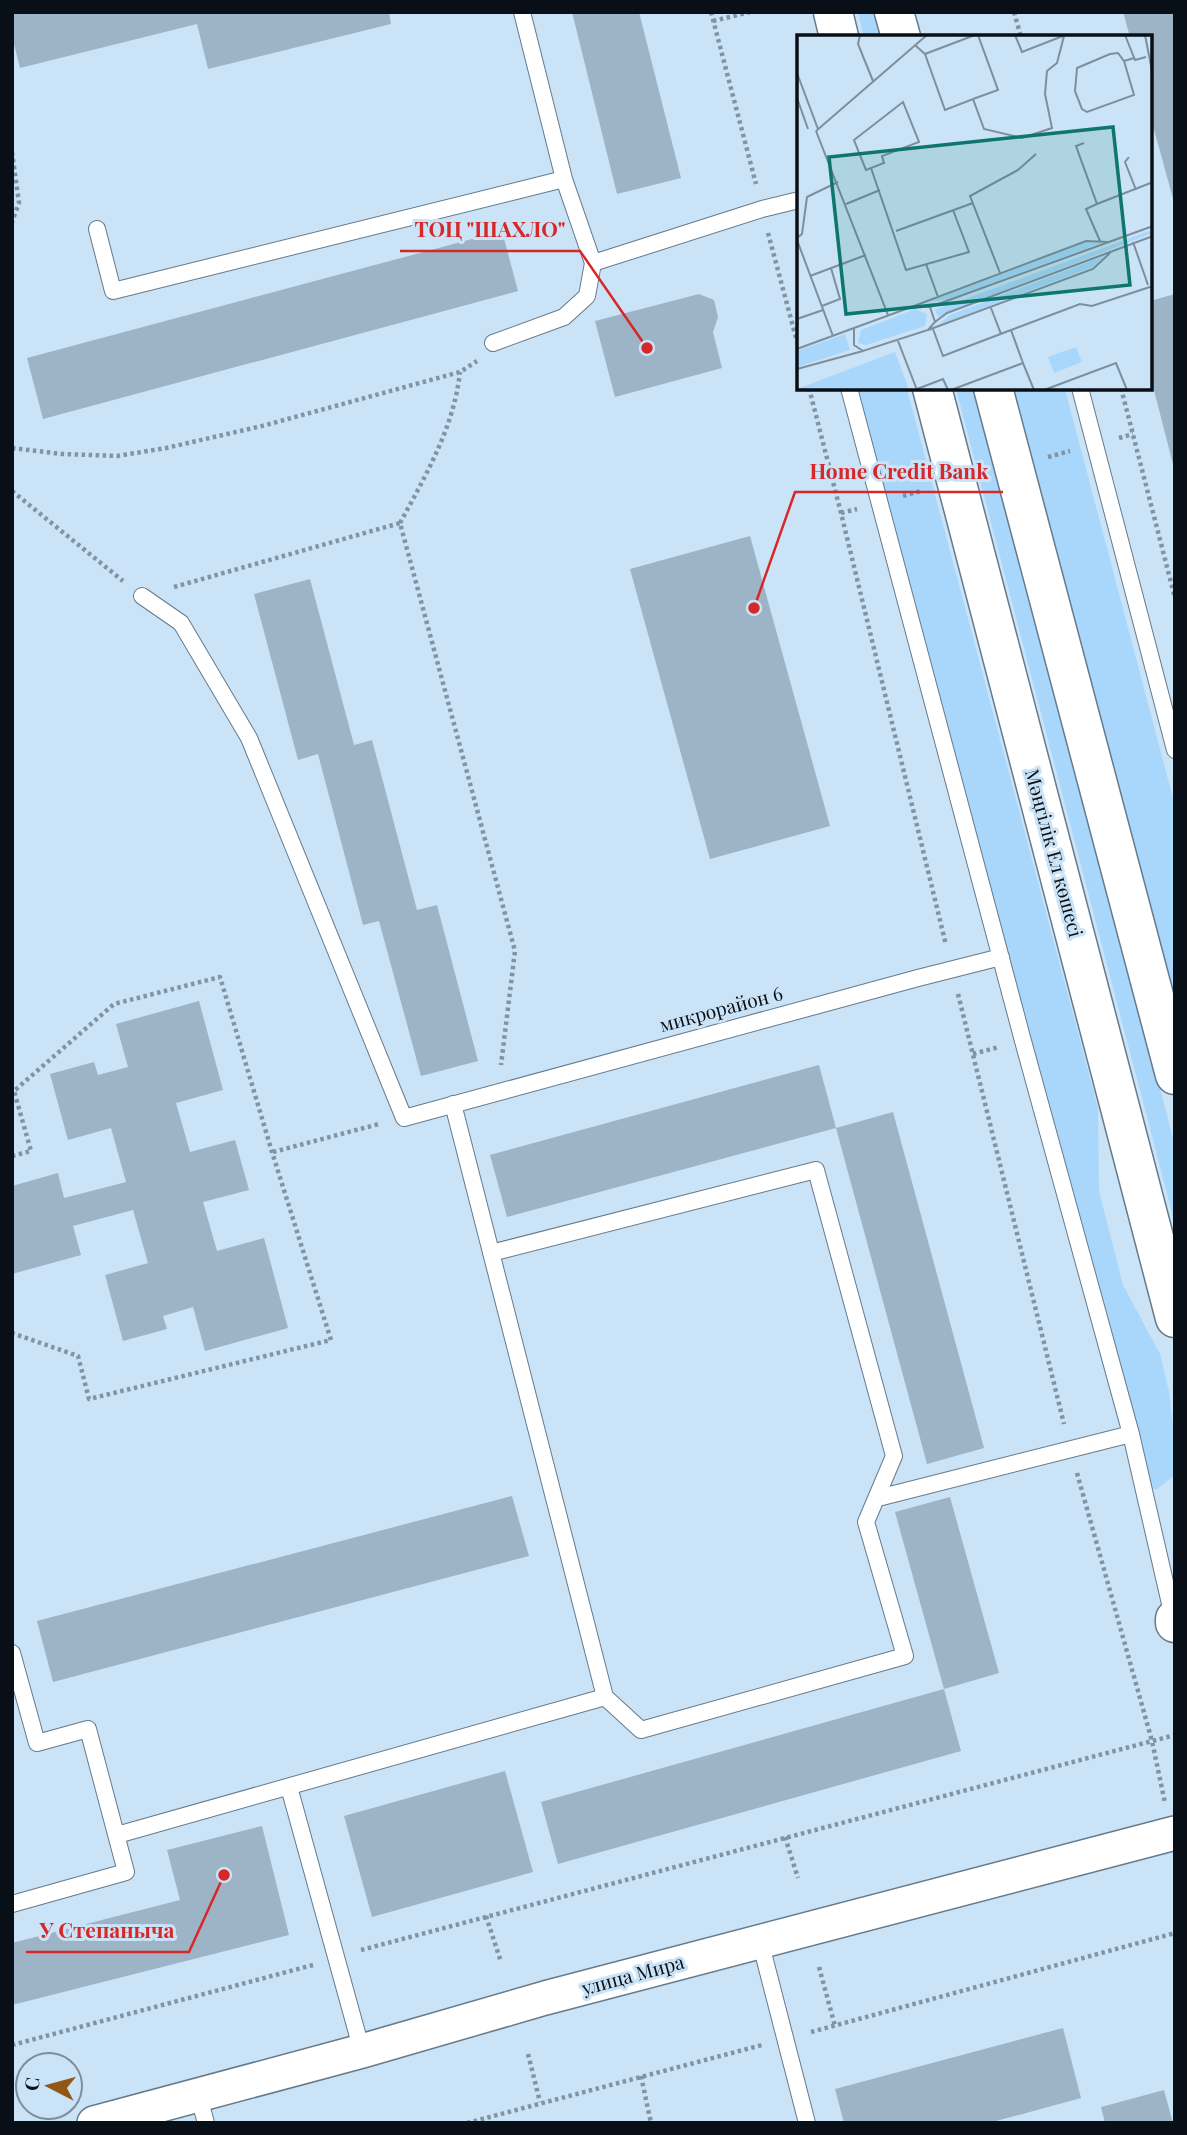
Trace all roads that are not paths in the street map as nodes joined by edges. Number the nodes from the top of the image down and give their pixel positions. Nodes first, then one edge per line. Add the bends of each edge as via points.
1 (522, 12) edge
2 (833, 12) edge
3 (894, 12) edge
4 (839, 35) edge
5 (900, 35) edge
6 (564, 179) junction
7 (797, 200) edge
8 (97, 229) dead end
9 (593, 263) junction
10 (493, 343) road end
11 (850, 390) edge
12 (933, 390) edge
13 (994, 390) edge
14 (1081, 390) edge
15 (142, 596) road end
16 (1175, 750) edge
17 (1001, 957) junction
18 (1175, 1075) edge
19 (453, 1104) junction
20 (491, 1253) junction
21 (1175, 1318) edge
22 (1131, 1434) junction
23 (878, 1498) junction
24 (1175, 1621) edge
25 (12, 1653) edge
26 (606, 1697) junction
27 (289, 1787) junction
28 (1173, 1834) edge
29 (117, 1835) junction
30 (12, 1904) edge
31 (760, 1941) junction
32 (362, 2051) junction
33 (202, 2108) edge
34 (94, 2123) edge
35 (807, 2123) edge

1 - 6 lane
2 - 4 street
3 - 5 street
6 - 8 lane via 113,291
6 - 9 lane
7 - 9 lane
9 - 10 lane via 587,296 564,317
11 - 17 lane
12 - 21 street, Мәңгілік Ел көшесі
13 - 18 street
14 - 16 lane
15 - 19 lane, микрорайон 6 via 181,623 249,738 404,1118
17 - 19 lane, микрорайон 6
17 - 22 lane
19 - 20 lane
20 - 23 lane via 816,1170 894,1456
20 - 26 lane
22 - 23 lane
22 - 24 lane
23 - 26 lane via 866,1522 905,1656 641,1730
25 - 29 lane via 37,1743 88,1729
26 - 27 lane
27 - 29 lane
27 - 32 lane
28 - 31 street, улица Мира
29 - 30 lane via 126,1872
31 - 32 street, улица Мира
31 - 35 lane
32 - 33 street, улица Мира
33 - 34 street, улица Мира

